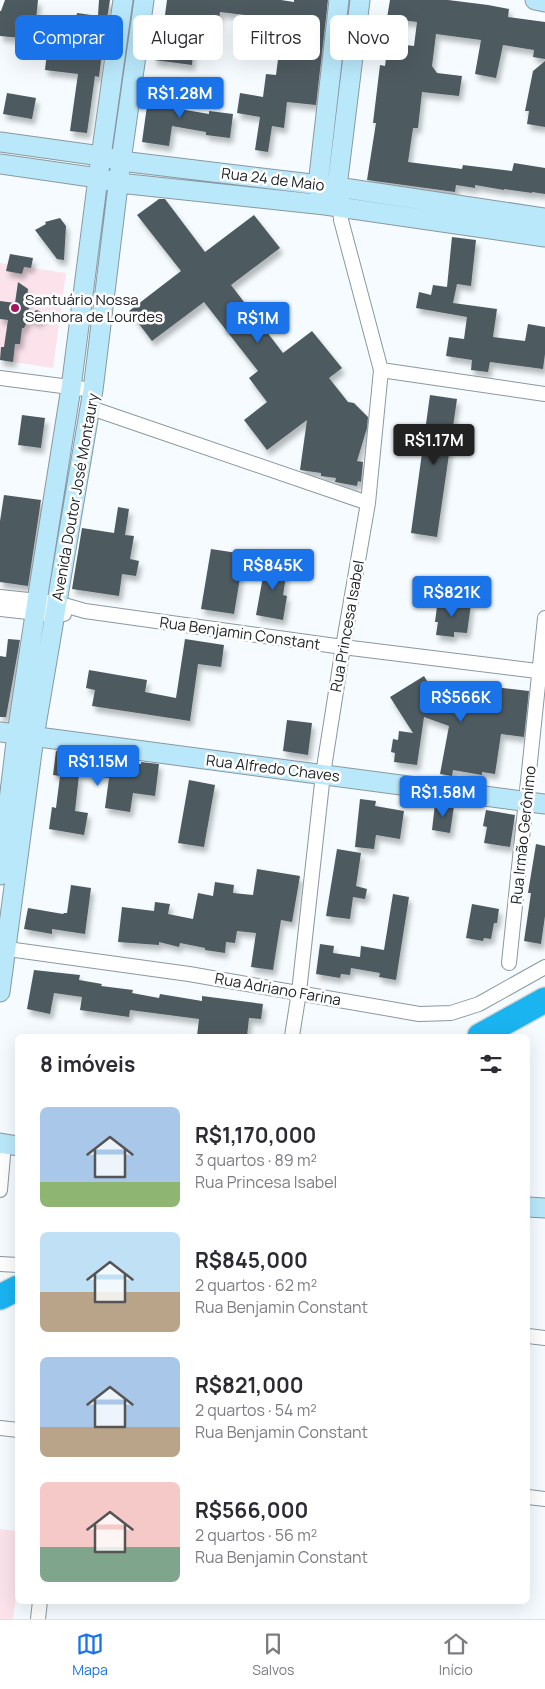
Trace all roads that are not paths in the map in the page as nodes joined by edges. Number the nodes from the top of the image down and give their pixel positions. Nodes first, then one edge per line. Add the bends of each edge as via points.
1 (123, 0) edge
2 (144, 0) edge
3 (340, 0) edge
4 (360, 0) edge
5 (535, 0) edge
6 (545, 2) edge
7 (0, 142) edge
8 (101, 156) junction
9 (121, 161) junction
10 (0, 164) edge
11 (98, 178) junction
12 (119, 182) junction
13 (328, 186) junction
14 (335, 210) junction
15 (545, 218) edge
16 (545, 237) edge
17 (381, 370) junction
18 (0, 378) edge
19 (71, 388) junction
20 (545, 394) edge
21 (92, 399) junction
22 (368, 503) junction
23 (0, 597) edge
24 (36, 607) junction
25 (0, 609) edge
26 (56, 609) junction
27 (545, 618) edge
28 (343, 647) junction
29 (542, 671) edge
30 (17, 735) edge
31 (323, 774) junction
32 (536, 803) edge
33 (0, 875) edge
34 (3, 948) edge
35 (510, 964) dead end
36 (545, 967) edge
37 (0, 992) edge
38 (299, 992) junction
39 (538, 1009) edge
40 (500, 1030) edge
41 (292, 1034) edge
42 (487, 1034) edge
43 (7, 1144) edge
44 (0, 1190) edge
45 (530, 1206) edge
46 (545, 1208) edge
47 (0, 1264) edge
48 (15, 1266) edge
49 (15, 1290) edge
50 (0, 1297) edge
51 (530, 1336) edge
52 (545, 1338) edge
53 (0, 1428) edge
54 (15, 1430) edge
55 (530, 1497) edge
56 (545, 1499) edge
57 (40, 1604) edge
58 (38, 1619) edge

1 - 8 street, Avenida Doutor José Montaury
2 - 9 street, Avenida Doutor José Montaury
3 - 13 street
4 - 13 street
5 - 6 street
7 - 8 street, Rua 24 de Maio
8 - 9 street, Rua 24 de Maio
8 - 11 street, Avenida Doutor José Montaury
9 - 12 street, Avenida Doutor José Montaury
9 - 13 street, Rua 24 de Maio
10 - 11 street, Rua 24 de Maio
11 - 12 street, Rua 24 de Maio
11 - 19 street, Avenida Doutor José Montaury
12 - 14 street, Rua 24 de Maio
12 - 21 street, Avenida Doutor José Montaury
13 - 14 street
13 - 15 street, Rua 24 de Maio
14 - 16 street, Rua 24 de Maio
14 - 17 street, Rua Princesa Isabel
17 - 20 street
17 - 22 street, Rua Princesa Isabel
18 - 19 street
19 - 21 street
19 - 24 street, Avenida Doutor José Montaury
21 - 22 street
21 - 26 street, Avenida Doutor José Montaury
22 - 28 street, Rua Princesa Isabel
23 - 24 street, Rua Benjamin Constant
24 - 25 street, Rua Benjamin Constant
24 - 26 street, Rua Benjamin Constant
24 - 30 street, Avenida Doutor José Montaury
26 - 28 street, Rua Benjamin Constant
26 - 30 street, Avenida Doutor José Montaury
27 - 29 street, Rua Irmão Gerônimo
28 - 29 street, Rua Benjamin Constant
28 - 31 street, Rua Princesa Isabel
29 - 32 street, Rua Irmão Gerônimo
30 - 31 street, Rua Alfredo Chaves
30 - 33 street, Avenida Doutor José Montaury
30 - 34 street, Avenida Doutor José Montaury
31 - 32 street, Rua Alfredo Chaves
31 - 38 street, Rua Princesa Isabel
32 - 35 street, Rua Irmão Gerônimo
34 - 37 street, Avenida Doutor José Montaury
34 - 38 street, Rua Adriano Farina
36 - 38 street, Rua Adriano Farina via 479,1004 450,1013 419,1014
38 - 41 street, Rua Princesa Isabel
39 - 40 highway
40 - 42 highway
43 - 44 street
45 - 46 street
47 - 48 street
49 - 50 highway
51 - 52 street
53 - 54 street
55 - 56 street
57 - 58 street

